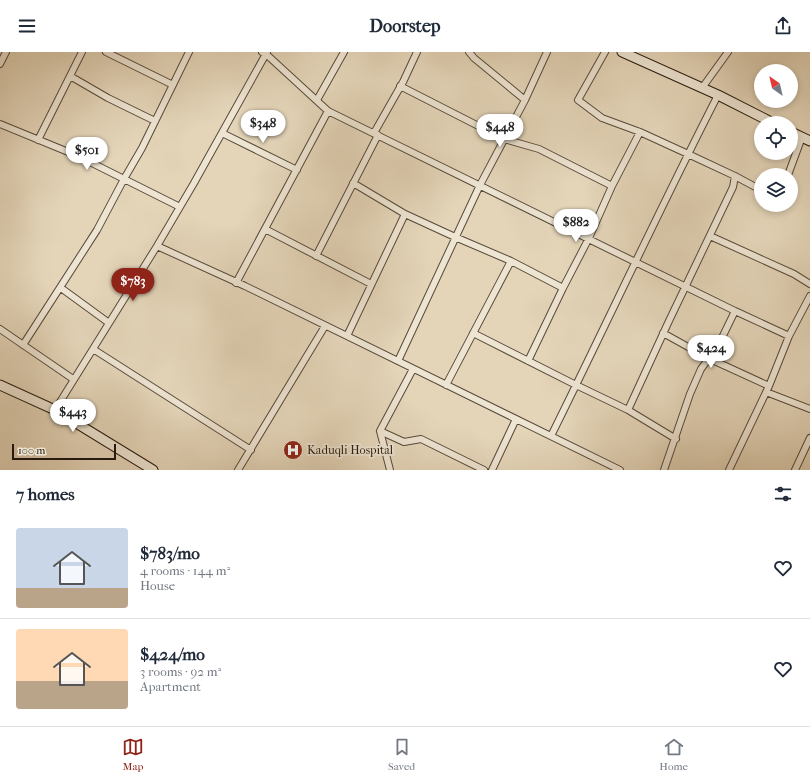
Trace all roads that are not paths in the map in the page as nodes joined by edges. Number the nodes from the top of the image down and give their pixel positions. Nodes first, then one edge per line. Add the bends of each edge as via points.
1 (6, 52) edge
2 (82, 52) edge
3 (106, 52) edge
4 (189, 52) edge
5 (344, 52) edge
6 (417, 52) edge
7 (469, 52) edge
8 (547, 52) edge
9 (605, 52) edge
10 (622, 52) edge
11 (728, 52) edge
12 (265, 53) edge
13 (0, 64) edge
14 (70, 76) junction
15 (173, 85) junction
16 (400, 86) junction
17 (702, 88) junction
18 (718, 95) junction
19 (317, 100) junction
20 (525, 100) junction
21 (328, 111) junction
22 (759, 116) edge
23 (155, 121) junction
24 (0, 124) edge
25 (640, 132) junction
26 (222, 133) junction
27 (376, 134) junction
28 (504, 139) junction
29 (806, 139) edge
30 (38, 140) junction
31 (688, 154) junction
32 (792, 168) edge
33 (297, 170) junction
34 (736, 176) junction
35 (124, 179) junction
36 (353, 183) junction
37 (480, 185) junction
38 (612, 186) junction
39 (754, 186) edge
40 (180, 207) junction
41 (405, 214) junction
42 (265, 230) junction
43 (710, 236) junction
44 (455, 237) junction
45 (589, 238) junction
46 (157, 246) junction
47 (316, 256) junction
48 (511, 261) junction
49 (637, 261) junction
50 (236, 283) junction
51 (371, 284) junction
52 (810, 284) edge
53 (686, 286) junction
54 (61, 288) junction
55 (563, 288) junction
56 (810, 296) edge
57 (735, 311) junction
58 (109, 323) junction
59 (325, 326) junction
60 (0, 329) edge
61 (663, 333) junction
62 (473, 334) junction
63 (347, 336) junction
64 (789, 336) junction
65 (23, 345) junction
66 (93, 349) junction
67 (708, 358) junction
68 (398, 361) junction
69 (528, 361) junction
70 (413, 369) junction
71 (73, 379) junction
72 (0, 385) edge
73 (446, 385) junction
74 (576, 385) junction
75 (767, 389) junction
76 (810, 409) edge
77 (55, 410) junction
78 (628, 410) junction
79 (516, 419) junction
80 (380, 431) junction
81 (551, 436) junction
82 (810, 438) edge
83 (676, 439) junction
84 (250, 450) junction
85 (153, 470) edge
86 (238, 470) edge
87 (390, 470) edge
88 (484, 470) edge
89 (492, 470) edge
90 (620, 470) edge
91 (664, 470) edge
92 (729, 470) edge
93 (795, 470) edge

1 - 13 street
2 - 14 street
3 - 15 street
4 - 15 street
5 - 19 street
6 - 16 street
7 - 20 street
8 - 20 street
9 - 25 street via 578,100 602,118
10 - 17 street
11 - 17 street
12 - 19 street
12 - 26 street
14 - 23 street
14 - 30 street
15 - 23 street
16 - 27 street
16 - 28 street
17 - 18 street
18 - 22 street
18 - 31 street
19 - 21 street
20 - 28 street
21 - 27 street
21 - 33 street
23 - 35 street
24 - 30 street
25 - 31 street
25 - 38 street
26 - 33 street
26 - 40 street
27 - 36 street
27 - 37 street
28 - 37 street
28 - 38 street via 540,149
29 - 32 street
30 - 35 street
31 - 34 street
31 - 49 street
33 - 42 street
34 - 39 street
34 - 43 street
35 - 40 street
35 - 54 street via 97,230
36 - 41 street
36 - 47 street
37 - 44 street
37 - 45 street
38 - 45 street
40 - 46 street
41 - 44 street
41 - 51 street
42 - 47 street
42 - 50 street
43 - 52 street via 794,274
43 - 53 street
44 - 48 street
44 - 68 street
45 - 49 street
45 - 55 street
46 - 50 street
46 - 58 street
47 - 51 street
48 - 55 street
48 - 62 street
49 - 53 street
49 - 74 street
50 - 59 street
51 - 63 street
53 - 57 street
53 - 61 street
54 - 58 street
54 - 65 street
55 - 69 street
56 - 64 street
57 - 64 street
57 - 67 street via 718,346
58 - 66 street
59 - 63 street
59 - 84 street
60 - 65 street
61 - 67 street
61 - 78 street
62 - 69 street
62 - 73 street
63 - 68 street
64 - 75 street
65 - 71 street
66 - 71 street
66 - 84 street
67 - 75 street
67 - 83 street via 690,394
68 - 70 street
69 - 74 street
70 - 73 street
70 - 80 street
71 - 77 street
72 - 77 street
73 - 79 street
74 - 78 street
74 - 81 street
75 - 76 street
75 - 92 street
77 - 85 street
78 - 83 street
79 - 81 street
79 - 89 street
80 - 87 street
80 - 88 street via 404,442 421,439
81 - 90 street
82 - 93 street
83 - 91 street
84 - 86 street

